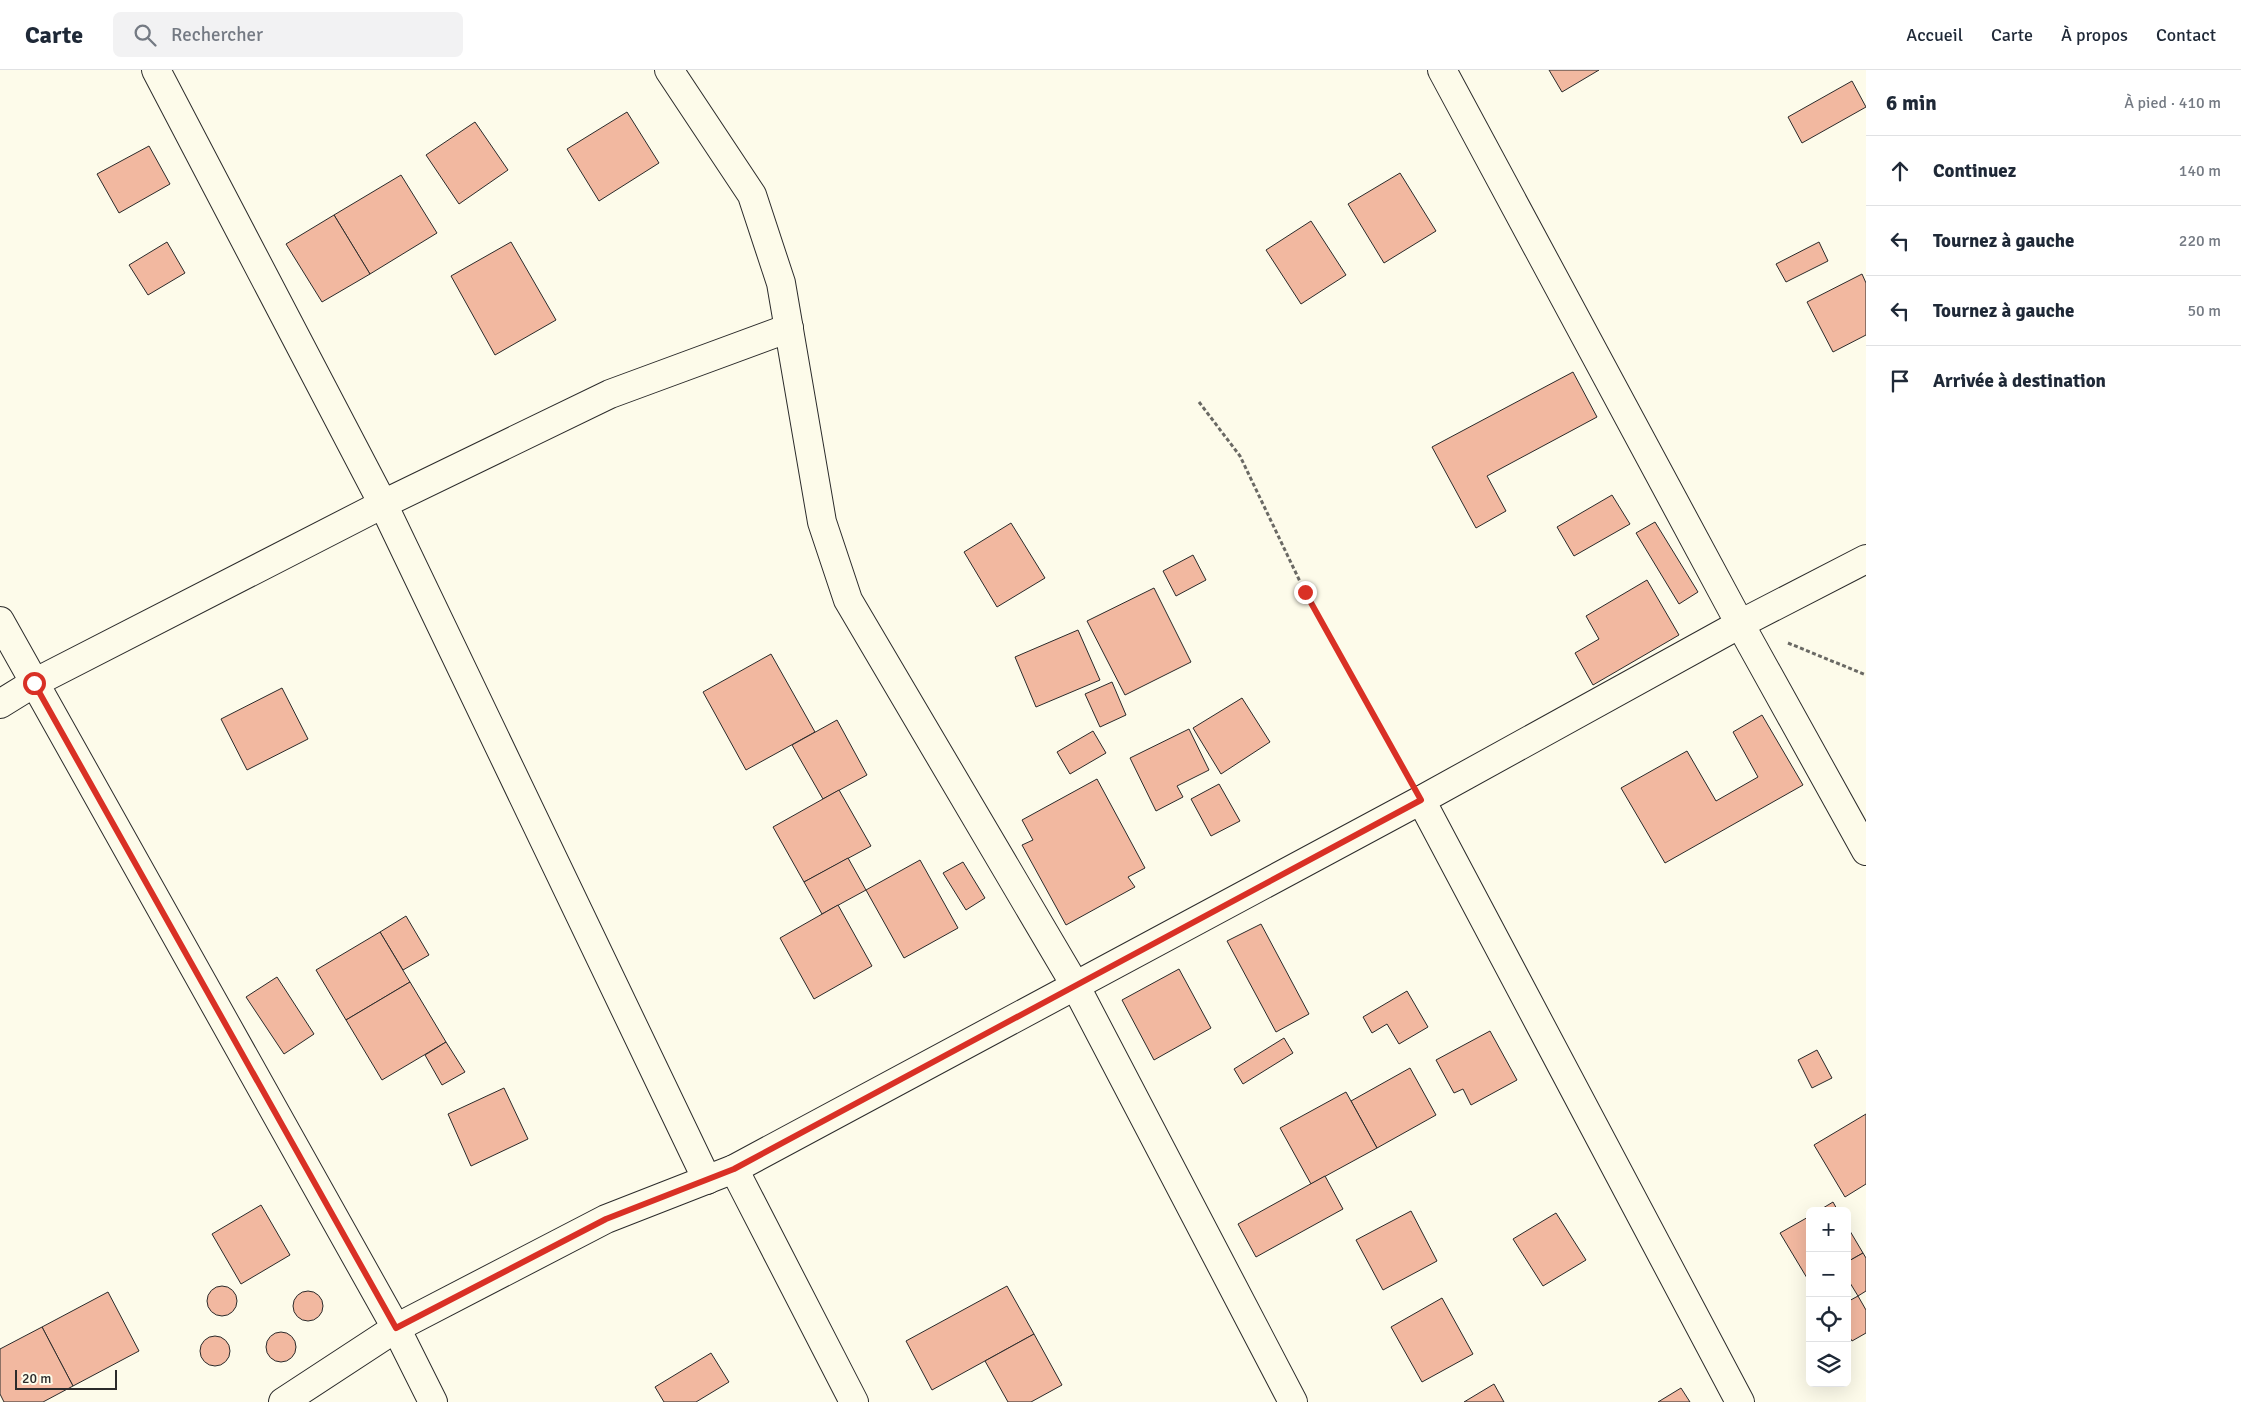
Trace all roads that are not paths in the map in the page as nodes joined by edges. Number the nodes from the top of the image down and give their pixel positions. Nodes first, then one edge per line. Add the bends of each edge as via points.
1 (156, 70) edge
2 (669, 70) edge
3 (1442, 70) edge
4 (788, 328) junction
5 (382, 504) junction
6 (1866, 559) edge
7 (0, 621) edge
8 (1740, 624) junction
9 (34, 683) junction
10 (0, 704) edge
11 (1421, 800) junction
12 (1866, 851) edge
13 (1076, 985) junction
14 (734, 1169) junction
15 (707, 1180) junction
16 (396, 1328) junction
17 (283, 1402) edge
18 (433, 1402) edge
19 (854, 1402) edge
20 (1293, 1402) edge
21 (1740, 1402) edge

1 - 5 street
2 - 4 street via 752,195 781,283
3 - 8 street
4 - 5 street via 610,394
4 - 13 street via 822,522 848,600
5 - 9 street
5 - 15 street
6 - 8 street
7 - 9 street
8 - 11 street
8 - 12 street
9 - 10 street
9 - 16 street
11 - 13 street
11 - 21 street
13 - 14 street
13 - 20 street
14 - 15 street
14 - 19 street
15 - 16 street via 606,1219
16 - 17 street
16 - 18 street

